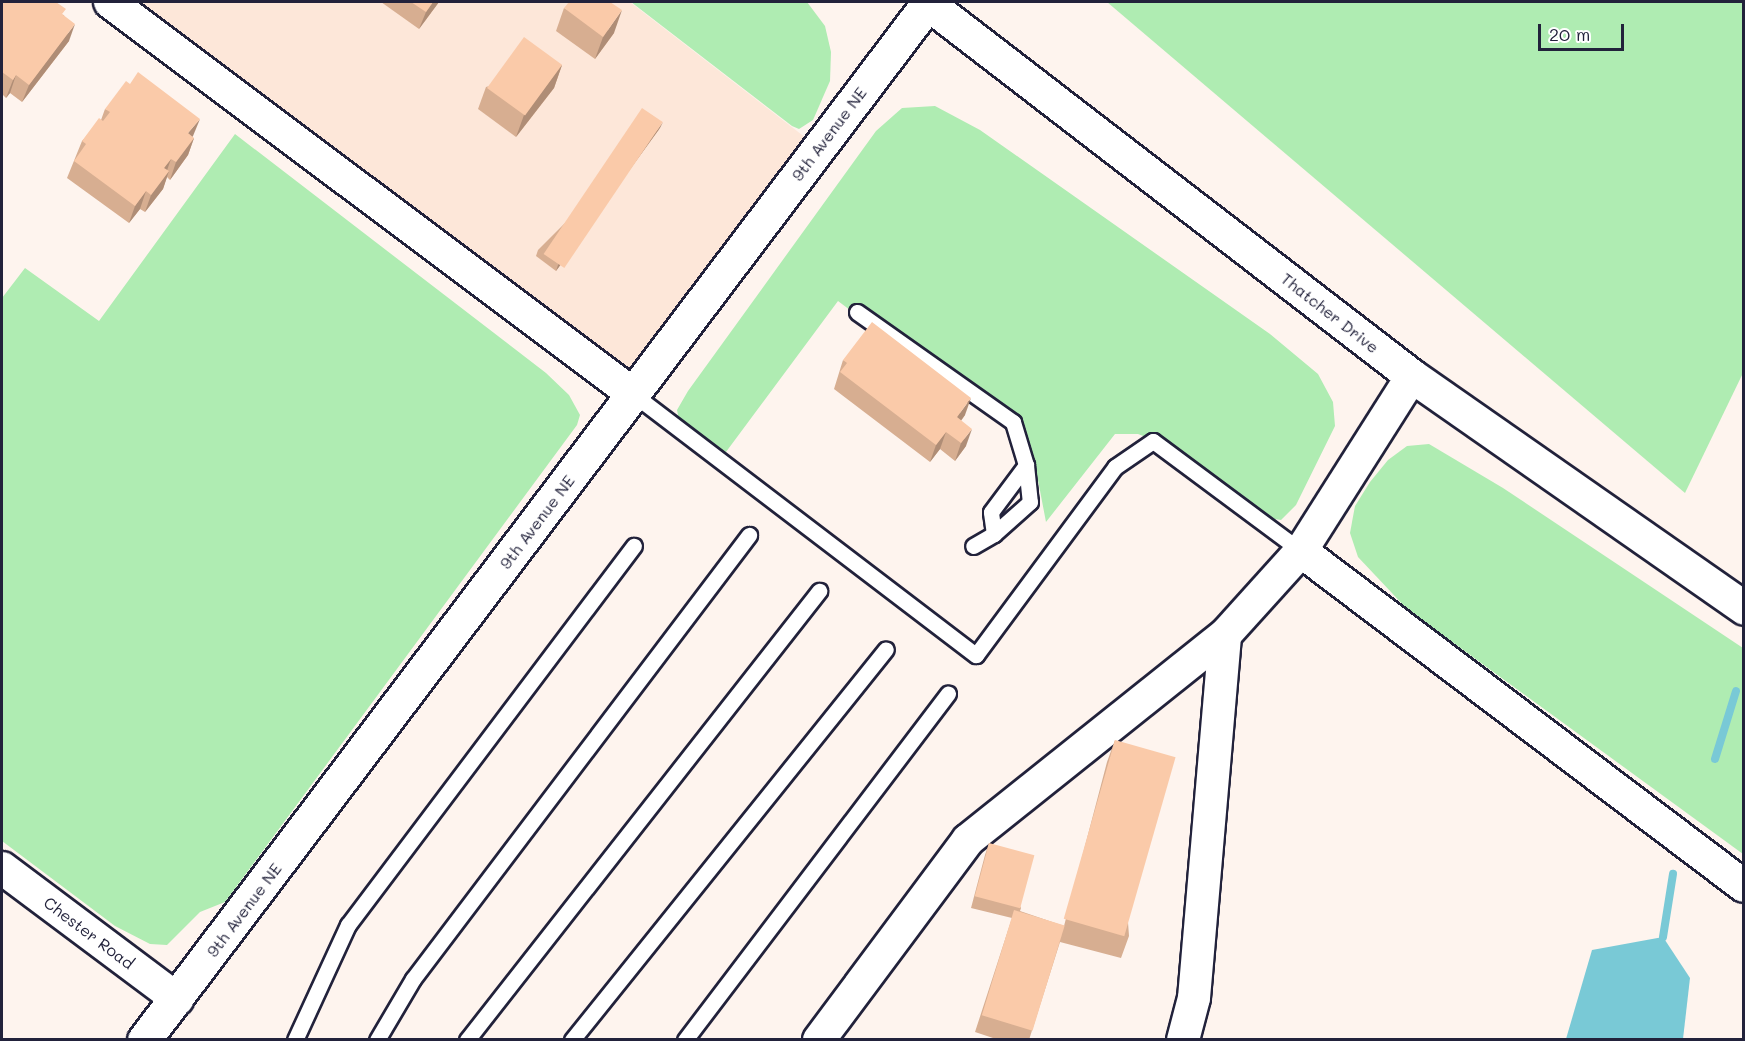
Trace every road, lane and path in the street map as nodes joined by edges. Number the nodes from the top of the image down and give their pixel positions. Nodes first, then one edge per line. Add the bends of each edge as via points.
1 (110, 2) edge
2 (927, 2) edge
3 (144, 11) edge
4 (858, 312) dead end
5 (1412, 376) junction
6 (633, 394) junction
7 (1026, 465) junction
8 (994, 534) junction
9 (748, 535) dead end
10 (634, 546) dead end
11 (973, 546) dead end
12 (1301, 551) junction
13 (819, 591) dead end
14 (1743, 608) edge
15 (1225, 634) junction
16 (886, 650) dead end
17 (948, 694) dead end
18 (2, 868) edge
19 (1743, 886) edge
20 (177, 999) junction
21 (144, 1040) edge
22 (295, 1040) edge
23 (377, 1040) edge
24 (467, 1040) edge
25 (572, 1040) edge
26 (685, 1040) edge
27 (819, 1040) edge
28 (1183, 1040) edge

1 - 3 street
2 - 5 street, Thatcher Drive
2 - 6 street, 9th Avenue NE
3 - 6 street
4 - 7 lane via 1013,422
5 - 12 street
5 - 14 street, Thatcher Drive
6 - 12 lane via 976,655 1115,467 1153,441
6 - 20 street, 9th Avenue NE
7 - 8 lane via 991,512
7 - 8 lane via 1030,501
8 - 11 lane
9 - 23 lane via 413,980
10 - 22 lane via 348,925
12 - 15 street
12 - 19 street
13 - 24 lane
15 - 27 street via 968,840
15 - 28 street via 1194,998
16 - 25 lane
17 - 26 lane
18 - 20 street, Chester Road
20 - 21 street, 9th Avenue NE

